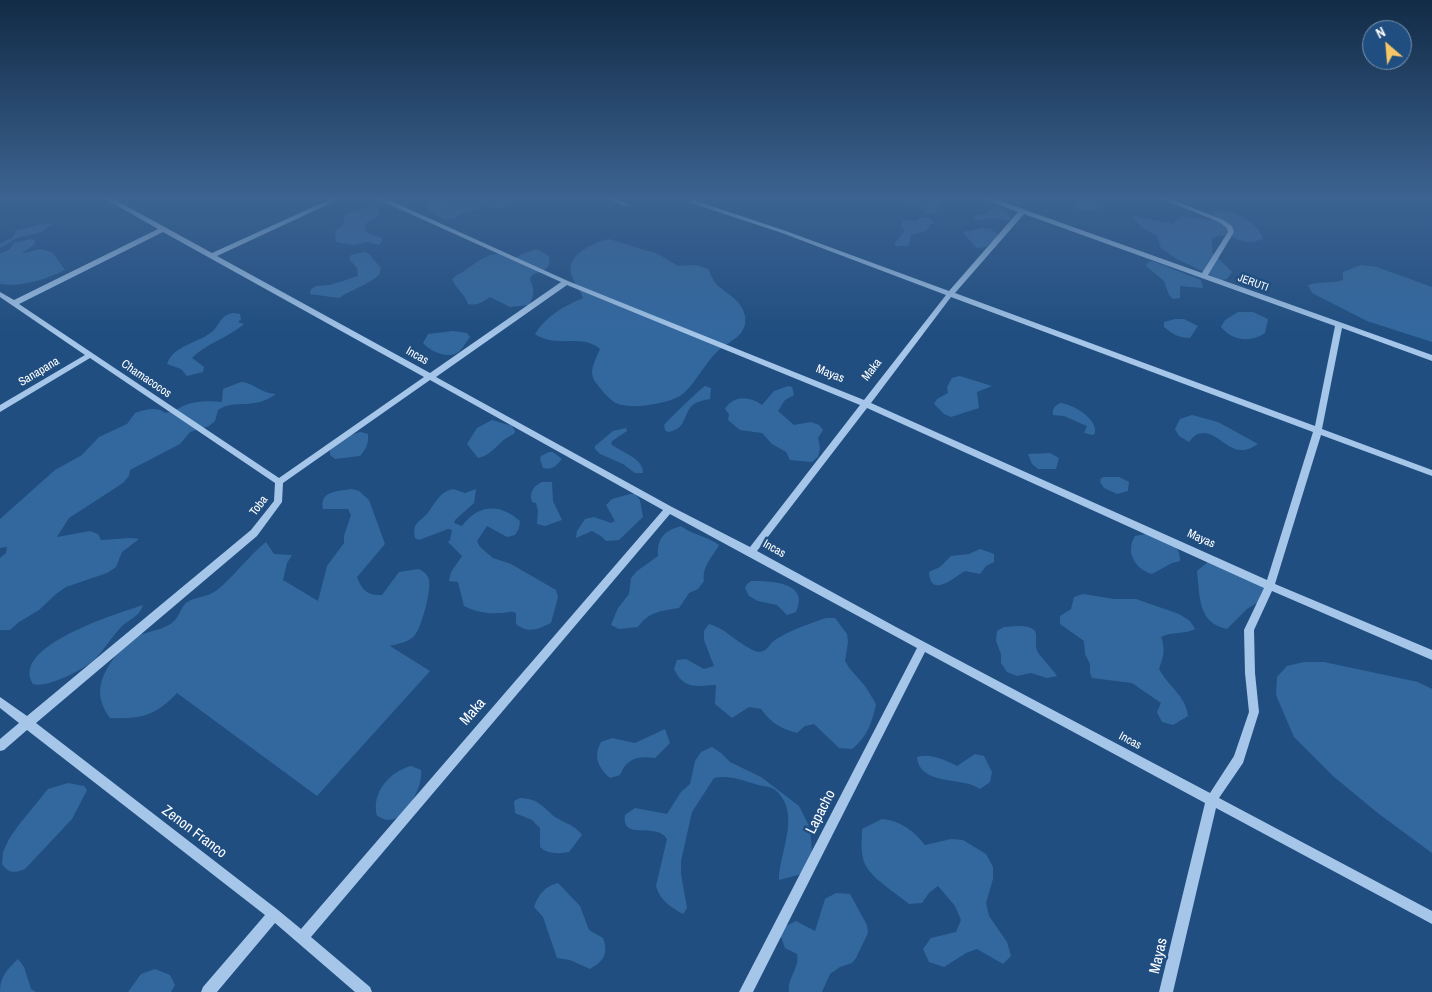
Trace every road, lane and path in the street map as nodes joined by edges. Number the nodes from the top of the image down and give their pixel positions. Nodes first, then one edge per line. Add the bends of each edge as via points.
1 (134, 243) edge
2 (189, 243) edge
3 (240, 243) edge
4 (479, 243) edge
5 (814, 243) edge
6 (995, 243) edge
7 (1111, 243) edge
8 (1224, 243) edge
9 (212, 256) junction
10 (1204, 276) junction
11 (566, 282) junction
12 (0, 294) edge
13 (950, 294) junction
14 (15, 303) junction
15 (1339, 326) junction
16 (90, 355) junction
17 (1432, 358) edge
18 (430, 377) junction
19 (864, 403) junction
20 (0, 409) edge
21 (1318, 430) junction
22 (1432, 473) edge
23 (279, 482) junction
24 (668, 508) junction
25 (752, 551) junction
26 (1270, 586) junction
27 (923, 646) junction
28 (1432, 656) edge
29 (0, 702) edge
30 (26, 724) junction
31 (0, 746) edge
32 (1212, 799) junction
33 (274, 914) junction
34 (1432, 918) edge
35 (302, 938) junction
36 (208, 992) edge
37 (365, 992) edge
38 (746, 992) edge
39 (1166, 992) edge

1 - 14 street
2 - 9 street, Incas
3 - 9 street
4 - 11 street, Mayas
5 - 13 street
6 - 13 street, Maka
7 - 10 street, JERUTI
8 - 10 street
9 - 18 street, Incas
10 - 15 street, JERUTI
11 - 18 street
11 - 19 street, Mayas
12 - 14 street, Chamacocos
13 - 19 street, Maka
13 - 21 street
14 - 16 street, Chamacocos
15 - 17 street, JERUTI
15 - 21 street, Mayas
16 - 20 street, Sanapana
16 - 23 street, Chamacocos
18 - 23 street
18 - 24 street, Incas
19 - 25 street, Maka
19 - 26 street, Mayas
21 - 22 street
21 - 26 street, Mayas
23 - 30 street, Toba via 278,502 254,533
24 - 25 street, Incas
24 - 35 street, Maka
25 - 27 street, Incas
26 - 28 street, Mayas
26 - 32 street, Mayas via 1249,630 1254,712 1239,759
27 - 32 street, Incas
27 - 38 street, Lapacho
29 - 30 street, Zenon Franco
30 - 31 street, Toba
30 - 33 street, Zenon Franco
32 - 34 street, Incas
32 - 39 street, Mayas
33 - 35 street, Zenon Franco
33 - 36 street
35 - 37 street, Zenon Franco

